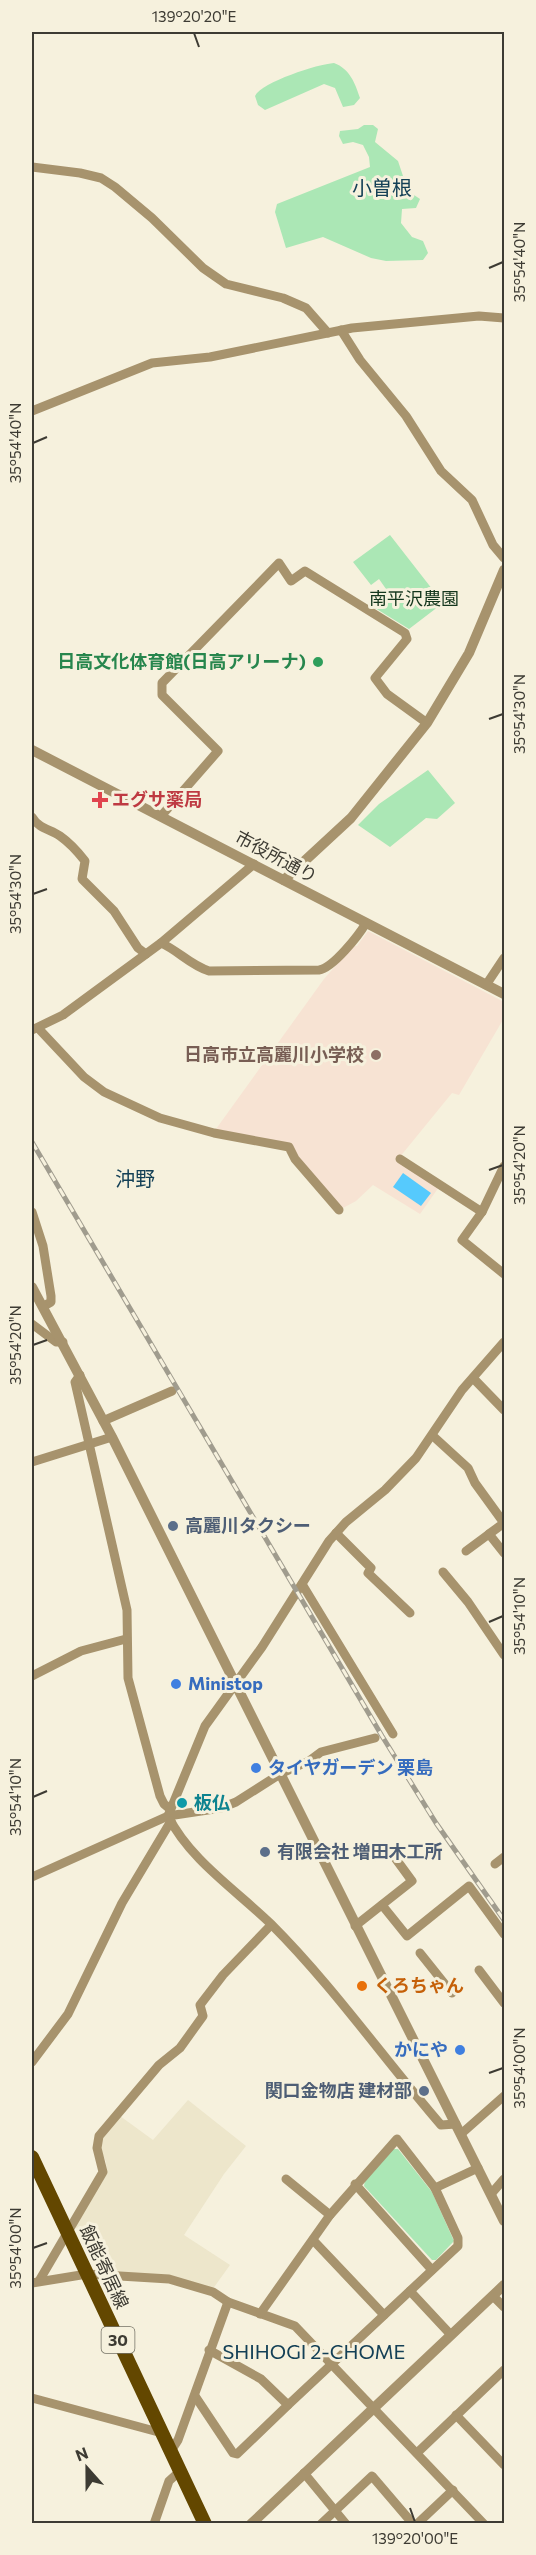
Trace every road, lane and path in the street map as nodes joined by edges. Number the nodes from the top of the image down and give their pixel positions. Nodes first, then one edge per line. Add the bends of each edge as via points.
1 (32, 167) edge
2 (504, 318) edge
3 (341, 330) junction
4 (328, 333) junction
5 (32, 411) edge
6 (504, 558) edge
7 (504, 570) edge
8 (427, 723) junction
9 (32, 750) edge
10 (162, 815) junction
11 (32, 818) edge
12 (254, 864) junction
13 (284, 880) junction
14 (366, 922) junction
15 (161, 944) junction
16 (146, 954) junction
17 (504, 958) edge
18 (486, 985) junction
19 (504, 994) edge
20 (35, 1029) edge
21 (400, 1159) dead end
22 (504, 1170) edge
23 (339, 1210) dead end
24 (32, 1212) edge
25 (482, 1212) junction
26 (504, 1274) edge
27 (32, 1287) edge
28 (44, 1306) junction
29 (32, 1324) edge
30 (63, 1342) junction
31 (504, 1342) edge
32 (80, 1375) junction
33 (473, 1378) junction
34 (172, 1391) dead end
35 (504, 1410) edge
36 (103, 1421) junction
37 (433, 1436) junction
38 (111, 1437) junction
39 (90, 1443) junction
40 (32, 1462) edge
41 (336, 1533) junction
42 (489, 1534) junction
43 (466, 1551) dead end
44 (504, 1553) edge
45 (443, 1572) dead end
46 (302, 1584) junction
47 (410, 1613) dead end
48 (126, 1639) junction
49 (504, 1655) edge
50 (32, 1676) edge
51 (233, 1683) junction
52 (393, 1734) dead end
53 (375, 1738) dead end
54 (280, 1774) junction
55 (170, 1815) junction
56 (390, 1851) dead end
57 (504, 1857) edge
58 (495, 1864) dead end
59 (32, 1877) edge
60 (382, 1905) junction
61 (271, 1924) junction
62 (355, 1926) junction
63 (504, 1934) edge
64 (420, 1953) dead end
65 (479, 1970) dead end
66 (452, 1994) dead end
67 (504, 2004) edge
68 (32, 2062) edge
69 (504, 2096) edge
70 (458, 2129) junction
71 (32, 2157) edge
72 (478, 2168) junction
73 (286, 2179) dead end
74 (504, 2179) edge
75 (356, 2184) junction
76 (435, 2188) junction
77 (491, 2194) junction
78 (330, 2215) junction
79 (504, 2221) edge
80 (67, 2231) junction
81 (313, 2240) junction
82 (432, 2270) junction
83 (87, 2274) junction
84 (35, 2282) edge
85 (504, 2285) edge
86 (410, 2291) junction
87 (494, 2296) junction
88 (228, 2302) junction
89 (504, 2307) edge
90 (260, 2314) junction
91 (384, 2315) junction
92 (452, 2335) junction
93 (209, 2350) junction
94 (332, 2364) junction
95 (502, 2376) edge
96 (195, 2396) junction
97 (32, 2398) edge
98 (288, 2405) junction
99 (375, 2407) junction
100 (456, 2415) junction
101 (162, 2433) junction
102 (171, 2451) junction
103 (418, 2452) junction
104 (504, 2465) edge
105 (180, 2471) junction
106 (304, 2473) junction
107 (453, 2490) junction
108 (335, 2510) junction
109 (154, 2523) edge
110 (205, 2523) edge
111 (251, 2523) edge
112 (321, 2523) edge
113 (346, 2523) edge
114 (415, 2523) edge
115 (484, 2523) edge

1 - 4 street via 101,178 226,284 306,308
2 - 3 street via 479,316
3 - 4 street
3 - 6 street via 406,416 441,471 472,500 493,545
4 - 5 street via 210,357 152,363
7 - 8 street via 469,653
8 - 10 street via 387,694 375,678 407,639 405,633 305,571 291,581 279,563 162,683 162,695 218,751
8 - 13 street via 351,818
9 - 10 street, 市役所通り
10 - 12 street, 市役所通り
11 - 16 street via 59,836 85,861 82,879 114,911
12 - 13 street, 市役所通り
12 - 15 street
13 - 14 street, 市役所通り
14 - 15 street via 327,968 319,970 209,971
14 - 18 street, 市役所通り
15 - 16 street
16 - 20 street via 63,1015
17 - 18 street
18 - 19 street, 市役所通り
20 - 23 street via 104,1092 160,1118 289,1147
21 - 25 street
22 - 25 street
24 - 28 street via 43,1246 51,1296 51,1302
25 - 26 street via 462,1240
27 - 28 street
28 - 30 street
29 - 30 street via 56,1342
30 - 32 street
31 - 33 street
32 - 36 street
32 - 39 street via 75,1382
33 - 35 street
33 - 37 street
34 - 36 street
36 - 38 street
37 - 41 street via 385,1490
37 - 42 street via 468,1468 504,1523
38 - 39 street
38 - 51 street
39 - 40 street
39 - 48 street via 127,1610
41 - 46 street
41 - 47 street via 371,1568 368,1573
42 - 43 street
42 - 44 street
45 - 49 street
46 - 51 street via 262,1647
46 - 52 street
48 - 50 street via 81,1651
48 - 55 street via 128,1678 160,1796
51 - 54 street
51 - 55 street via 205,1726
53 - 54 street via 321,1752
54 - 55 street via 221,1808
54 - 62 street
55 - 59 street
55 - 61 street via 193,1852
55 - 68 street via 68,2014
56 - 60 street via 412,1881
57 - 58 street
60 - 62 street
60 - 63 street via 407,1936 469,1886
61 - 70 street via 330,1989 441,2125
61 - 80 street via 200,2005 203,2016 185,2042 159,2065 99,2136 97,2148 103,2172
62 - 70 street
64 - 66 street
65 - 67 street
69 - 70 street
70 - 72 street
71 - 80 main road, 飯能寄居線 / 30
72 - 76 street
72 - 77 street
73 - 78 street
74 - 77 street
75 - 76 street via 397,2139
75 - 78 street
75 - 82 street
76 - 82 street via 459,2242
77 - 79 street
78 - 81 street
80 - 83 main road, 飯能寄居線 / 30
80 - 84 street
81 - 90 street
81 - 91 street
82 - 86 street
83 - 84 street
83 - 88 street via 169,2279 213,2292
83 - 101 main road, 飯能寄居線 / 30
85 - 87 street
86 - 91 street
86 - 92 street
87 - 89 street
87 - 92 street
88 - 90 street
88 - 93 street
90 - 94 street via 295,2326
91 - 94 street
92 - 99 street
93 - 96 street
93 - 98 street via 261,2379
94 - 98 street
94 - 99 street
95 - 100 street
96 - 98 street via 237,2454
96 - 102 street
97 - 101 street
99 - 103 street
99 - 106 street
100 - 103 street
100 - 104 street
101 - 102 main road, 飯能寄居線 / 30
102 - 105 main road, 飯能寄居線 / 30
103 - 107 street
105 - 109 street via 169,2481
105 - 110 main road, 飯能寄居線 / 30
106 - 108 street
106 - 111 street
107 - 114 street
107 - 115 street
108 - 112 street
108 - 113 street
108 - 114 street via 372,2476

